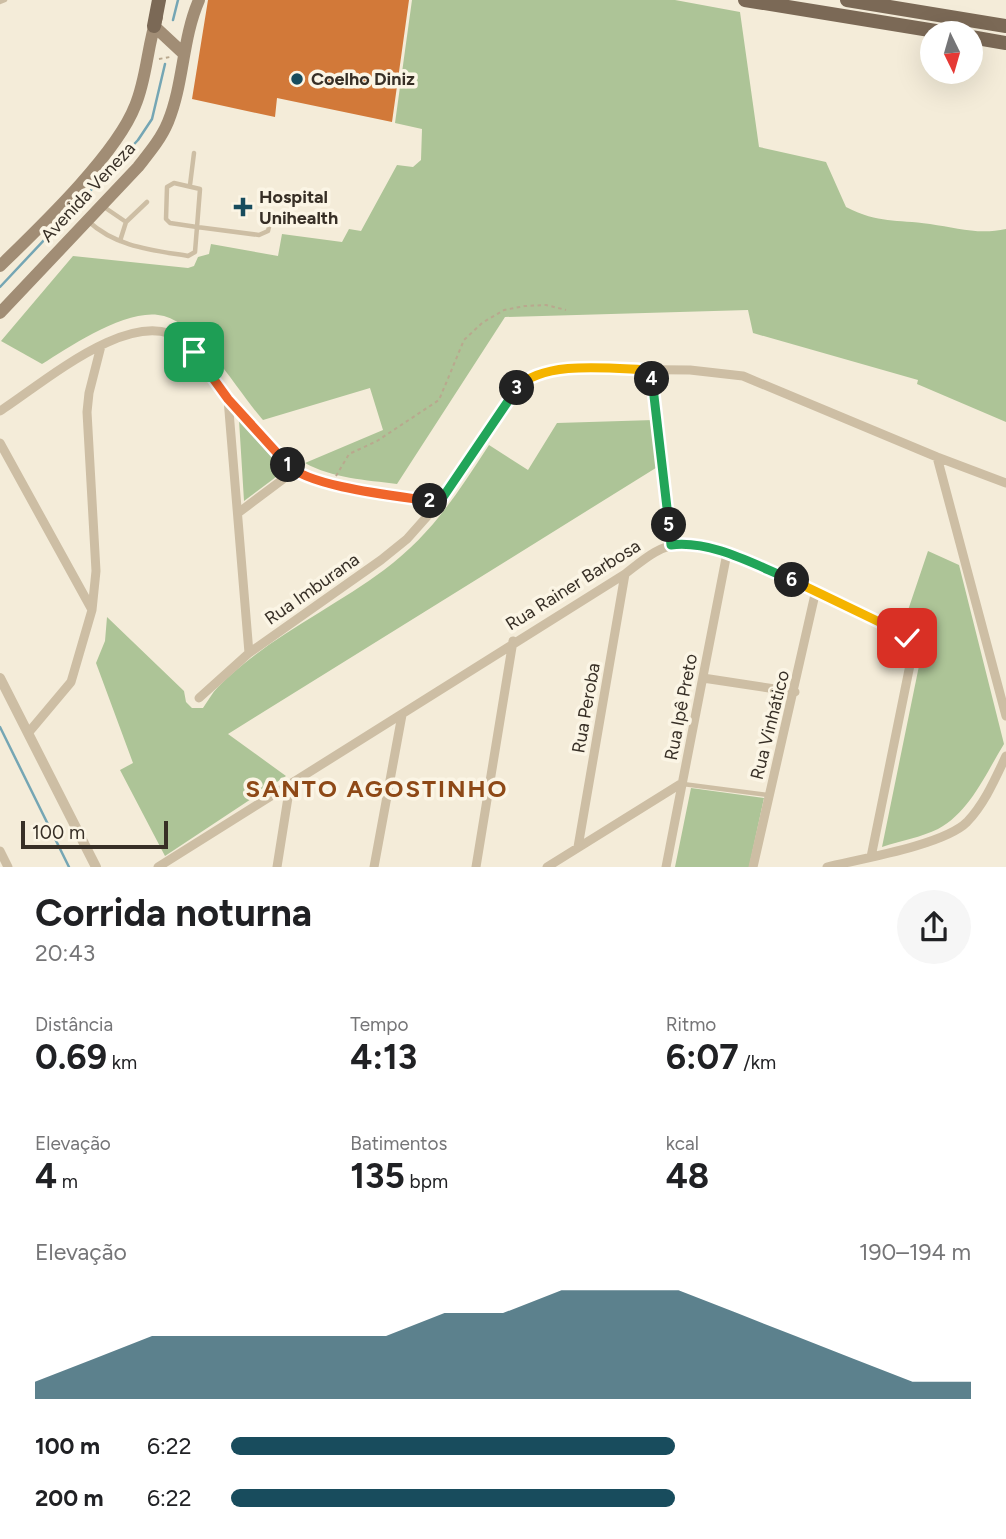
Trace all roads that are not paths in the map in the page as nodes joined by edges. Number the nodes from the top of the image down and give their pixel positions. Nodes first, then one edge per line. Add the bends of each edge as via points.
1 (5, 0) edge
2 (161, 0) edge
3 (199, 0) edge
4 (745, 0) edge
5 (847, 0) edge
6 (0, 2) edge
7 (154, 26) junction
8 (1006, 26) edge
9 (920, 28) edge
10 (984, 39) edge
11 (1006, 43) edge
12 (180, 55) junction
13 (194, 153) dead end
14 (190, 185) junction
15 (147, 202) dead end
16 (102, 205) junction
17 (271, 219) dead end
18 (88, 221) junction
19 (126, 222) junction
20 (197, 227) junction
21 (120, 242) junction
22 (0, 266) edge
23 (0, 313) edge
24 (101, 346) junction
25 (228, 399) junction
26 (0, 411) edge
27 (0, 443) edge
28 (937, 457) junction
29 (294, 471) junction
30 (1006, 483) edge
31 (439, 503) junction
32 (237, 513) junction
33 (727, 554) junction
34 (625, 574) junction
35 (816, 590) junction
36 (92, 610) junction
37 (513, 641) junction
38 (249, 653) junction
39 (0, 678) edge
40 (704, 678) junction
41 (795, 692) junction
42 (199, 698) dead end
43 (402, 715) junction
44 (1006, 716) edge
45 (29, 732) junction
46 (1006, 756) edge
47 (682, 783) junction
48 (290, 785) junction
49 (769, 795) junction
50 (578, 847) junction
51 (0, 851) edge
52 (871, 857) junction
53 (8, 867) edge
54 (96, 867) edge
55 (158, 867) edge
56 (277, 867) edge
57 (374, 867) edge
58 (476, 867) edge
59 (547, 867) edge
60 (666, 867) edge
61 (753, 867) edge
62 (827, 867) edge

1 - 6 lane
2 - 7 main road
3 - 12 main road, Avenida Veneza
4 - 9 main road
5 - 8 main road
7 - 12 main road
7 - 22 main road, Avenida Veneza via 142,87 126,127
10 - 11 main road
12 - 16 main road, Avenida Veneza via 168,124 138,167
13 - 14 lane
14 - 20 lane via 201,192
14 - 20 lane via 167,187 164,215 170,223
15 - 19 lane
16 - 18 main road, Avenida Veneza
16 - 19 lane
17 - 20 lane via 265,234
18 - 21 lane
18 - 23 main road, Avenida Veneza
19 - 21 lane
20 - 21 lane via 192,255
24 - 25 street via 135,331 172,334 194,352
24 - 26 street
24 - 36 street via 88,412 96,571
25 - 29 street
25 - 32 street
27 - 36 street
28 - 30 street, Rua Imburana
28 - 31 street, Rua Imburana via 743,376 690,370 572,369 544,372 522,383
28 - 44 street
29 - 31 street via 336,485
29 - 32 street
31 - 38 street, Rua Imburana via 381,560
32 - 38 street
33 - 34 street, Rua Rainer Barbosa via 684,543 671,545
33 - 35 street
33 - 40 street, Rua Ipê Preto
34 - 37 street, Rua Rainer Barbosa
34 - 50 street, Rua Peroba
35 - 41 street, Rua Vinhático
35 - 52 street via 898,631 909,644 911,660
36 - 45 street via 71,682
37 - 43 street, Rua Rainer Barbosa
37 - 58 street
38 - 42 street, Rua Imburana
39 - 45 street
40 - 41 street
40 - 47 street, Rua Ipê Preto
41 - 49 street, Rua Vinhático
43 - 48 street, Rua Rainer Barbosa
43 - 57 street
45 - 54 street
46 - 52 street via 965,824 947,835
47 - 49 lane
47 - 50 street
47 - 60 street, Rua Ipê Preto
48 - 55 street, Rua Rainer Barbosa
48 - 56 street
49 - 61 street, Rua Vinhático
50 - 59 street
51 - 53 street
52 - 62 street

